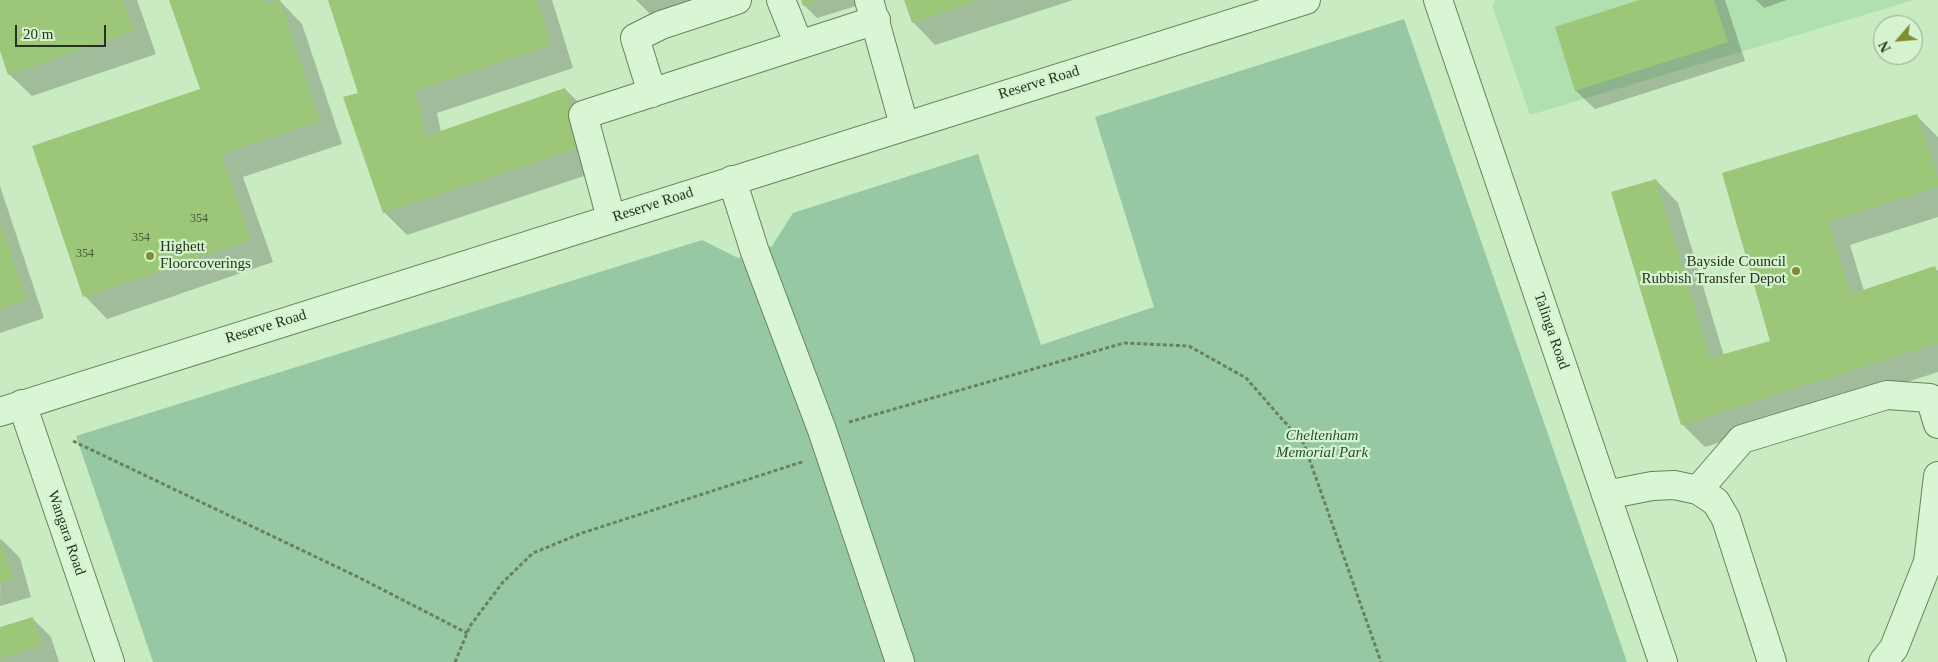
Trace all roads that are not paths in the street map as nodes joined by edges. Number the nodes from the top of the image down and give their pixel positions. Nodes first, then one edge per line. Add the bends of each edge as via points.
1 (737, 0) edge
2 (780, 0) edge
3 (1306, 0) edge
4 (1438, 0) edge
5 (872, 10) edge
6 (799, 45) junction
7 (652, 93) junction
8 (904, 125) junction
9 (732, 180) junction
10 (611, 218) junction
11 (11, 408) edge
12 (1938, 424) edge
13 (1938, 476) edge
14 (1698, 490) junction
15 (1606, 495) junction
16 (1933, 559) edge
17 (110, 662) edge
18 (900, 662) edge
19 (1663, 662) edge
20 (1772, 662) edge
21 (1883, 662) edge

1 - 7 street via 661,25 635,38
2 - 6 street
3 - 8 street, Reserve Road
4 - 15 street, Talinga Road
5 - 6 street
5 - 8 street
6 - 7 street
7 - 10 street via 583,115
8 - 9 street, Reserve Road
9 - 10 street, Reserve Road
9 - 18 street via 755,252 826,442
10 - 11 street, Reserve Road
11 - 17 street, Wangara Road
12 - 14 street via 1930,398 1887,395 1742,439
13 - 16 street
14 - 15 street via 1674,485 1652,486
14 - 20 street via 1716,502 1726,519
15 - 19 street, Talinga Road
16 - 21 street via 1894,648

